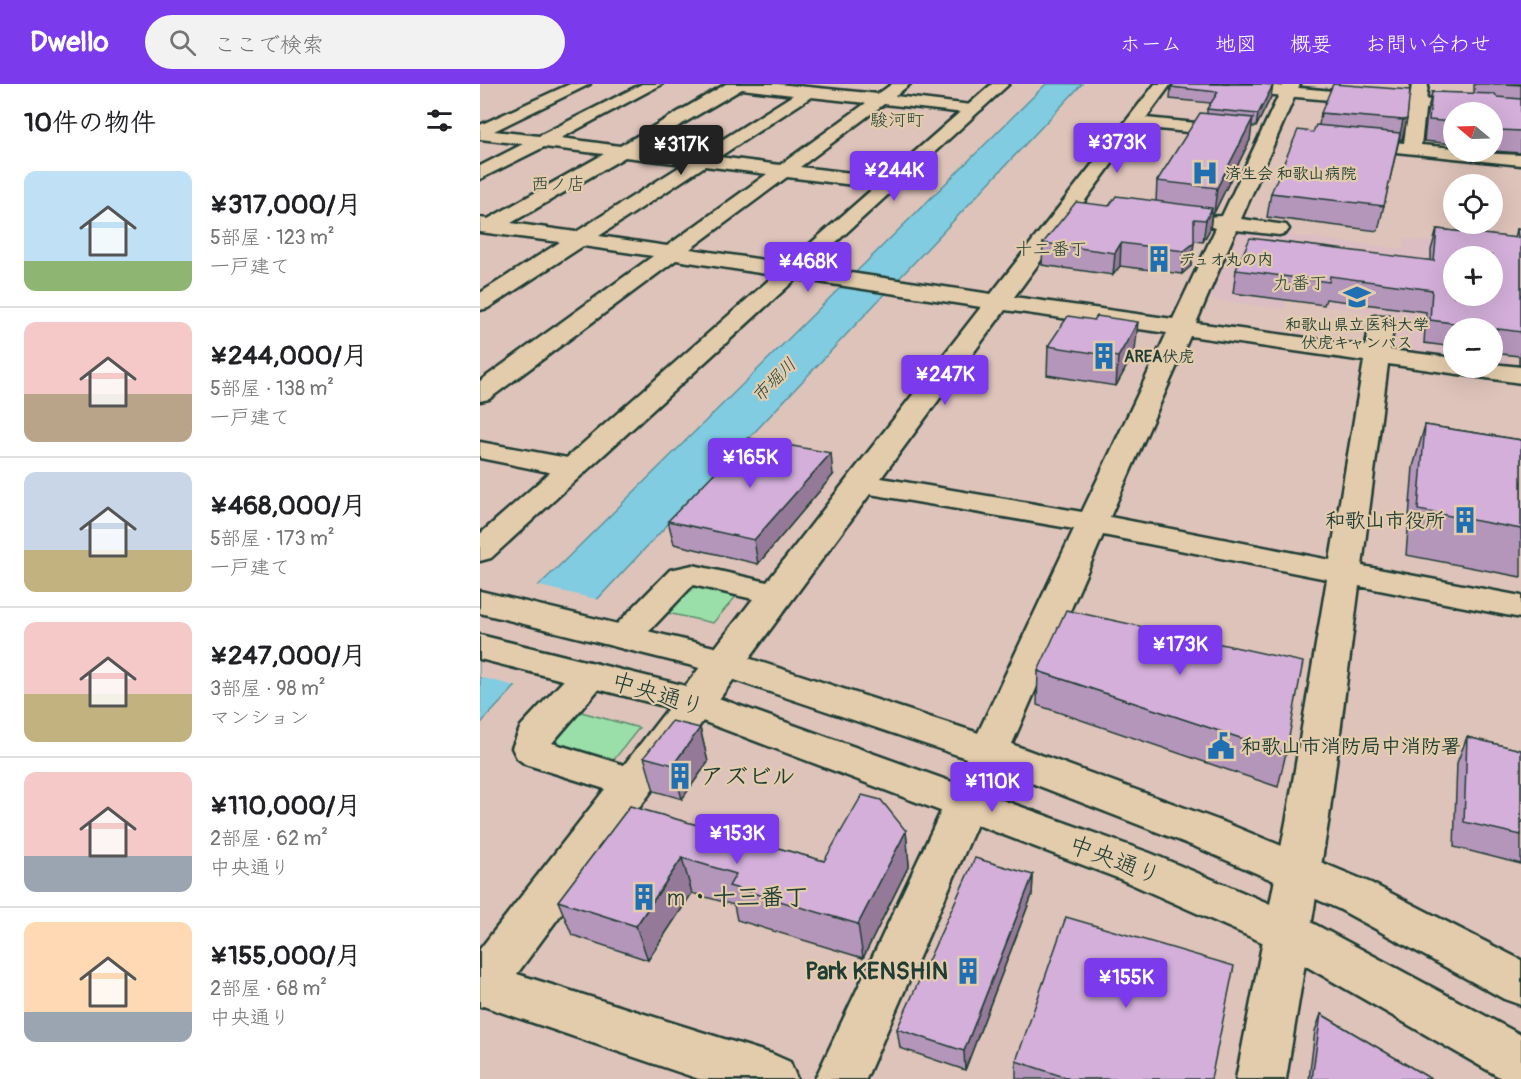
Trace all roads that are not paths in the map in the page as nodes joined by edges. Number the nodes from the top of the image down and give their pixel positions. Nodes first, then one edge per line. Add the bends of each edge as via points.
1 (582, 84) edge
2 (654, 84) edge
3 (734, 84) edge
4 (740, 84) edge
5 (902, 84) edge
6 (1001, 84) edge
7 (1162, 84) edge
8 (1206, 84) edge
9 (1420, 84) edge
10 (1290, 88) edge
11 (808, 92) junction
12 (881, 99) junction
13 (1418, 104) junction
14 (974, 109) junction
15 (1521, 113) edge
16 (1134, 122) junction
17 (480, 132) edge
18 (1276, 136) junction
19 (542, 141) junction
20 (1341, 142) edge
21 (1412, 149) junction
22 (624, 151) junction
23 (1521, 160) edge
24 (701, 161) junction
25 (784, 171) junction
26 (480, 173) edge
27 (887, 183) junction
28 (1071, 204) junction
29 (1094, 206) edge
30 (1196, 219) edge
31 (1230, 223) junction
32 (484, 227) edge
33 (1279, 229) edge
34 (582, 238) junction
35 (672, 252) junction
36 (792, 270) junction
37 (997, 302) junction
38 (480, 303) edge
39 (1382, 321) dead end
40 (1179, 328) junction
41 (1377, 355) junction
42 (1443, 364) edge
43 (1503, 373) edge
44 (1521, 375) edge
45 (480, 393) edge
46 (480, 450) edge
47 (573, 468) junction
48 (858, 483) junction
49 (1091, 524) junction
50 (480, 551) edge
51 (1346, 574) junction
52 (775, 594) junction
53 (480, 602) edge
54 (1521, 607) edge
55 (609, 633) junction
56 (480, 646) edge
57 (725, 663) junction
58 (575, 671) junction
59 (694, 704) junction
60 (989, 751) junction
61 (634, 783) junction
62 (964, 803) junction
63 (1299, 871) junction
64 (1287, 932) junction
65 (1521, 984) edge
66 (481, 985) edge
67 (1521, 1062) edge
68 (772, 1079) edge
69 (840, 1079) edge
70 (1261, 1079) edge

1 - 17 main road
2 - 19 main road
3 - 4 main road
4 - 11 main road
4 - 22 main road
5 - 12 main road
6 - 14 main road
7 - 16 main road
8 - 10 main road
9 - 13 main road
10 - 13 main road
10 - 18 main road
11 - 12 main road
11 - 24 main road
12 - 14 main road
12 - 25 main road
13 - 15 main road
13 - 21 main road
14 - 27 main road
16 - 18 main road
16 - 28 main road
17 - 19 main road
18 - 31 main road
19 - 22 main road
19 - 26 main road
20 - 21 main road
21 - 23 main road
22 - 24 main road
22 - 32 main road
24 - 25 main road
24 - 34 main road
25 - 27 main road
25 - 35 main road
27 - 36 main road
28 - 29 main road
28 - 37 main road
30 - 31 main road
31 - 33 main road
31 - 40 main road
32 - 34 main road
34 - 35 main road
34 - 38 main road
35 - 36 main road
35 - 45 main road
36 - 37 main road
36 - 47 main road
37 - 40 main road
37 - 48 main road
39 - 41 main road
40 - 41 main road
40 - 49 main road
41 - 42 main road
41 - 51 main road
43 - 44 main road
46 - 47 main road
47 - 50 main road
48 - 49 main road
48 - 52 main road
49 - 51 main road
49 - 60 main road
51 - 54 main road
51 - 63 main road
52 - 55 main road via 693,575 682,577
52 - 57 main road
53 - 55 main road
55 - 57 main road
56 - 58 main road, 中央通り
57 - 59 main road
57 - 60 main road
58 - 59 main road, 中央通り
58 - 61 main road via 531,748 539,754
59 - 61 main road
59 - 62 main road, 中央通り
60 - 62 main road
60 - 63 main road
61 - 66 main road
62 - 64 main road, 中央通り via 1144,870
62 - 69 main road
63 - 64 main road
63 - 65 main road via 1407,922
64 - 67 main road, 中央通り
64 - 70 main road
66 - 68 main road

